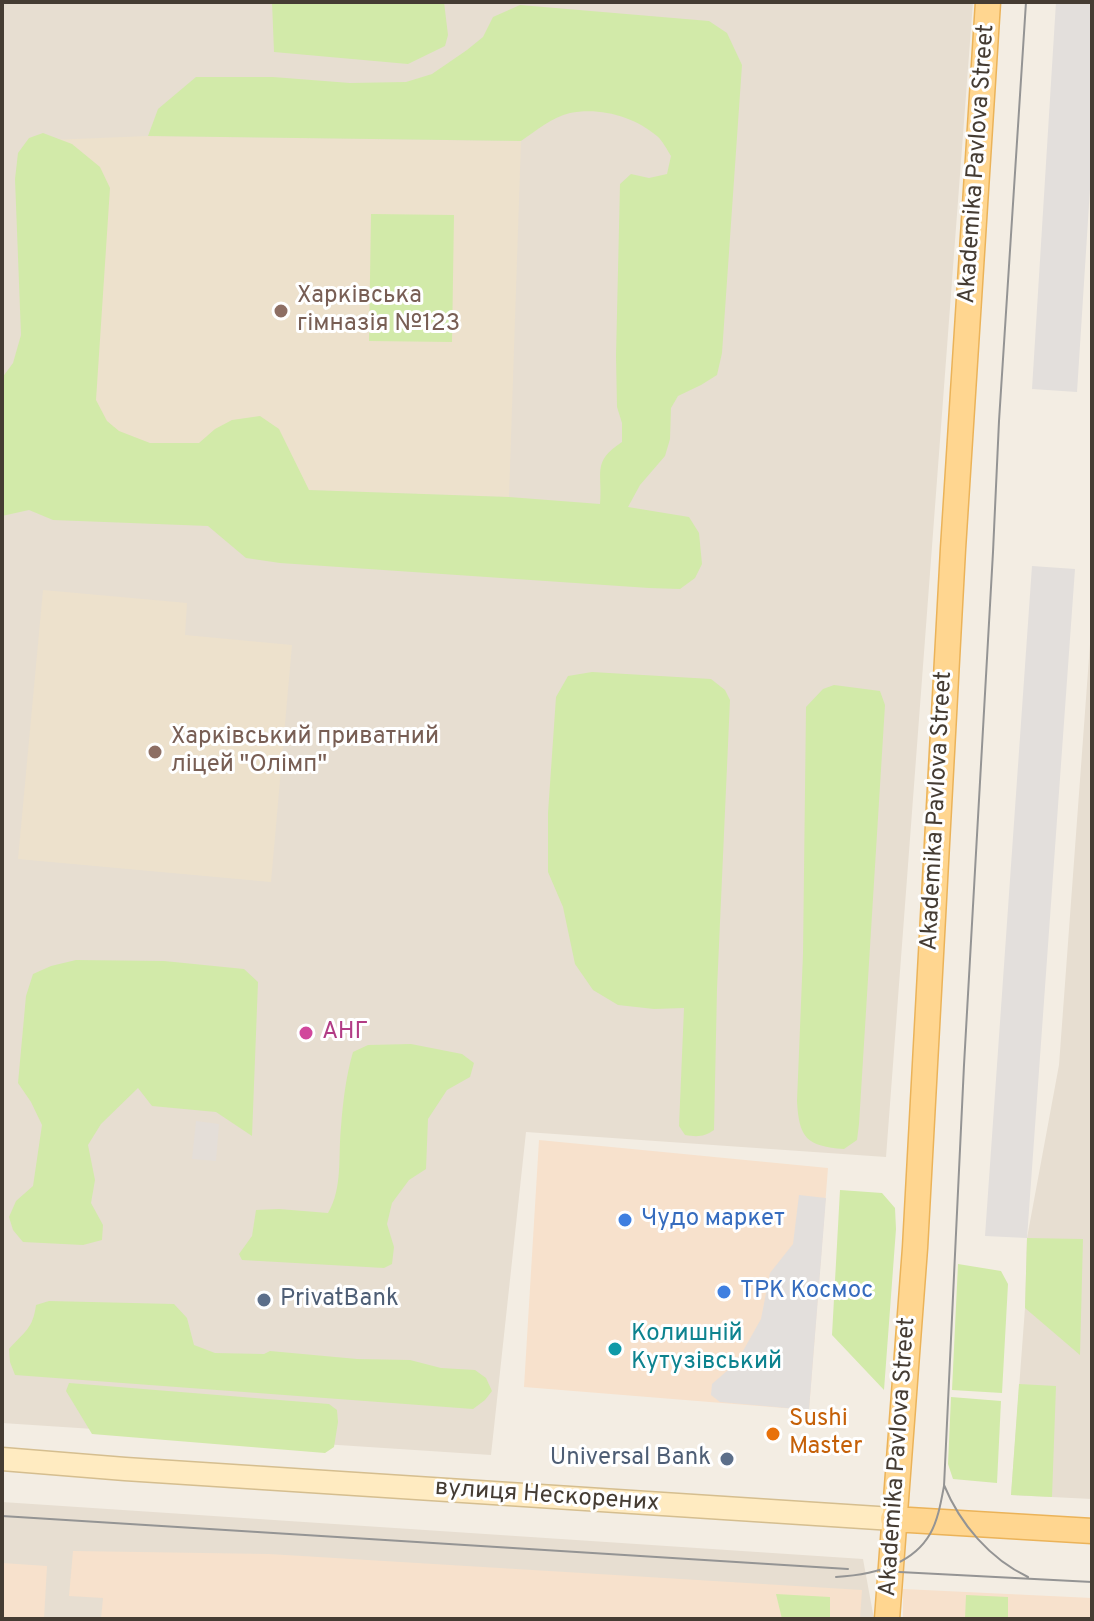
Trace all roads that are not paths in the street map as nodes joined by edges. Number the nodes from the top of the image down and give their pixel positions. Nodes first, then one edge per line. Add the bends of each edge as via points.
1 (988, 2) edge
2 (2, 1459) edge
3 (893, 1519) junction
4 (1092, 1531) edge
5 (887, 1619) edge

1 - 3 main road, Akademika Pavlova Street via 915,1248
2 - 3 main road, вулиця Нескорених
3 - 4 main road, вулиця Нескорених
3 - 5 main road, Akademika Pavlova Street

